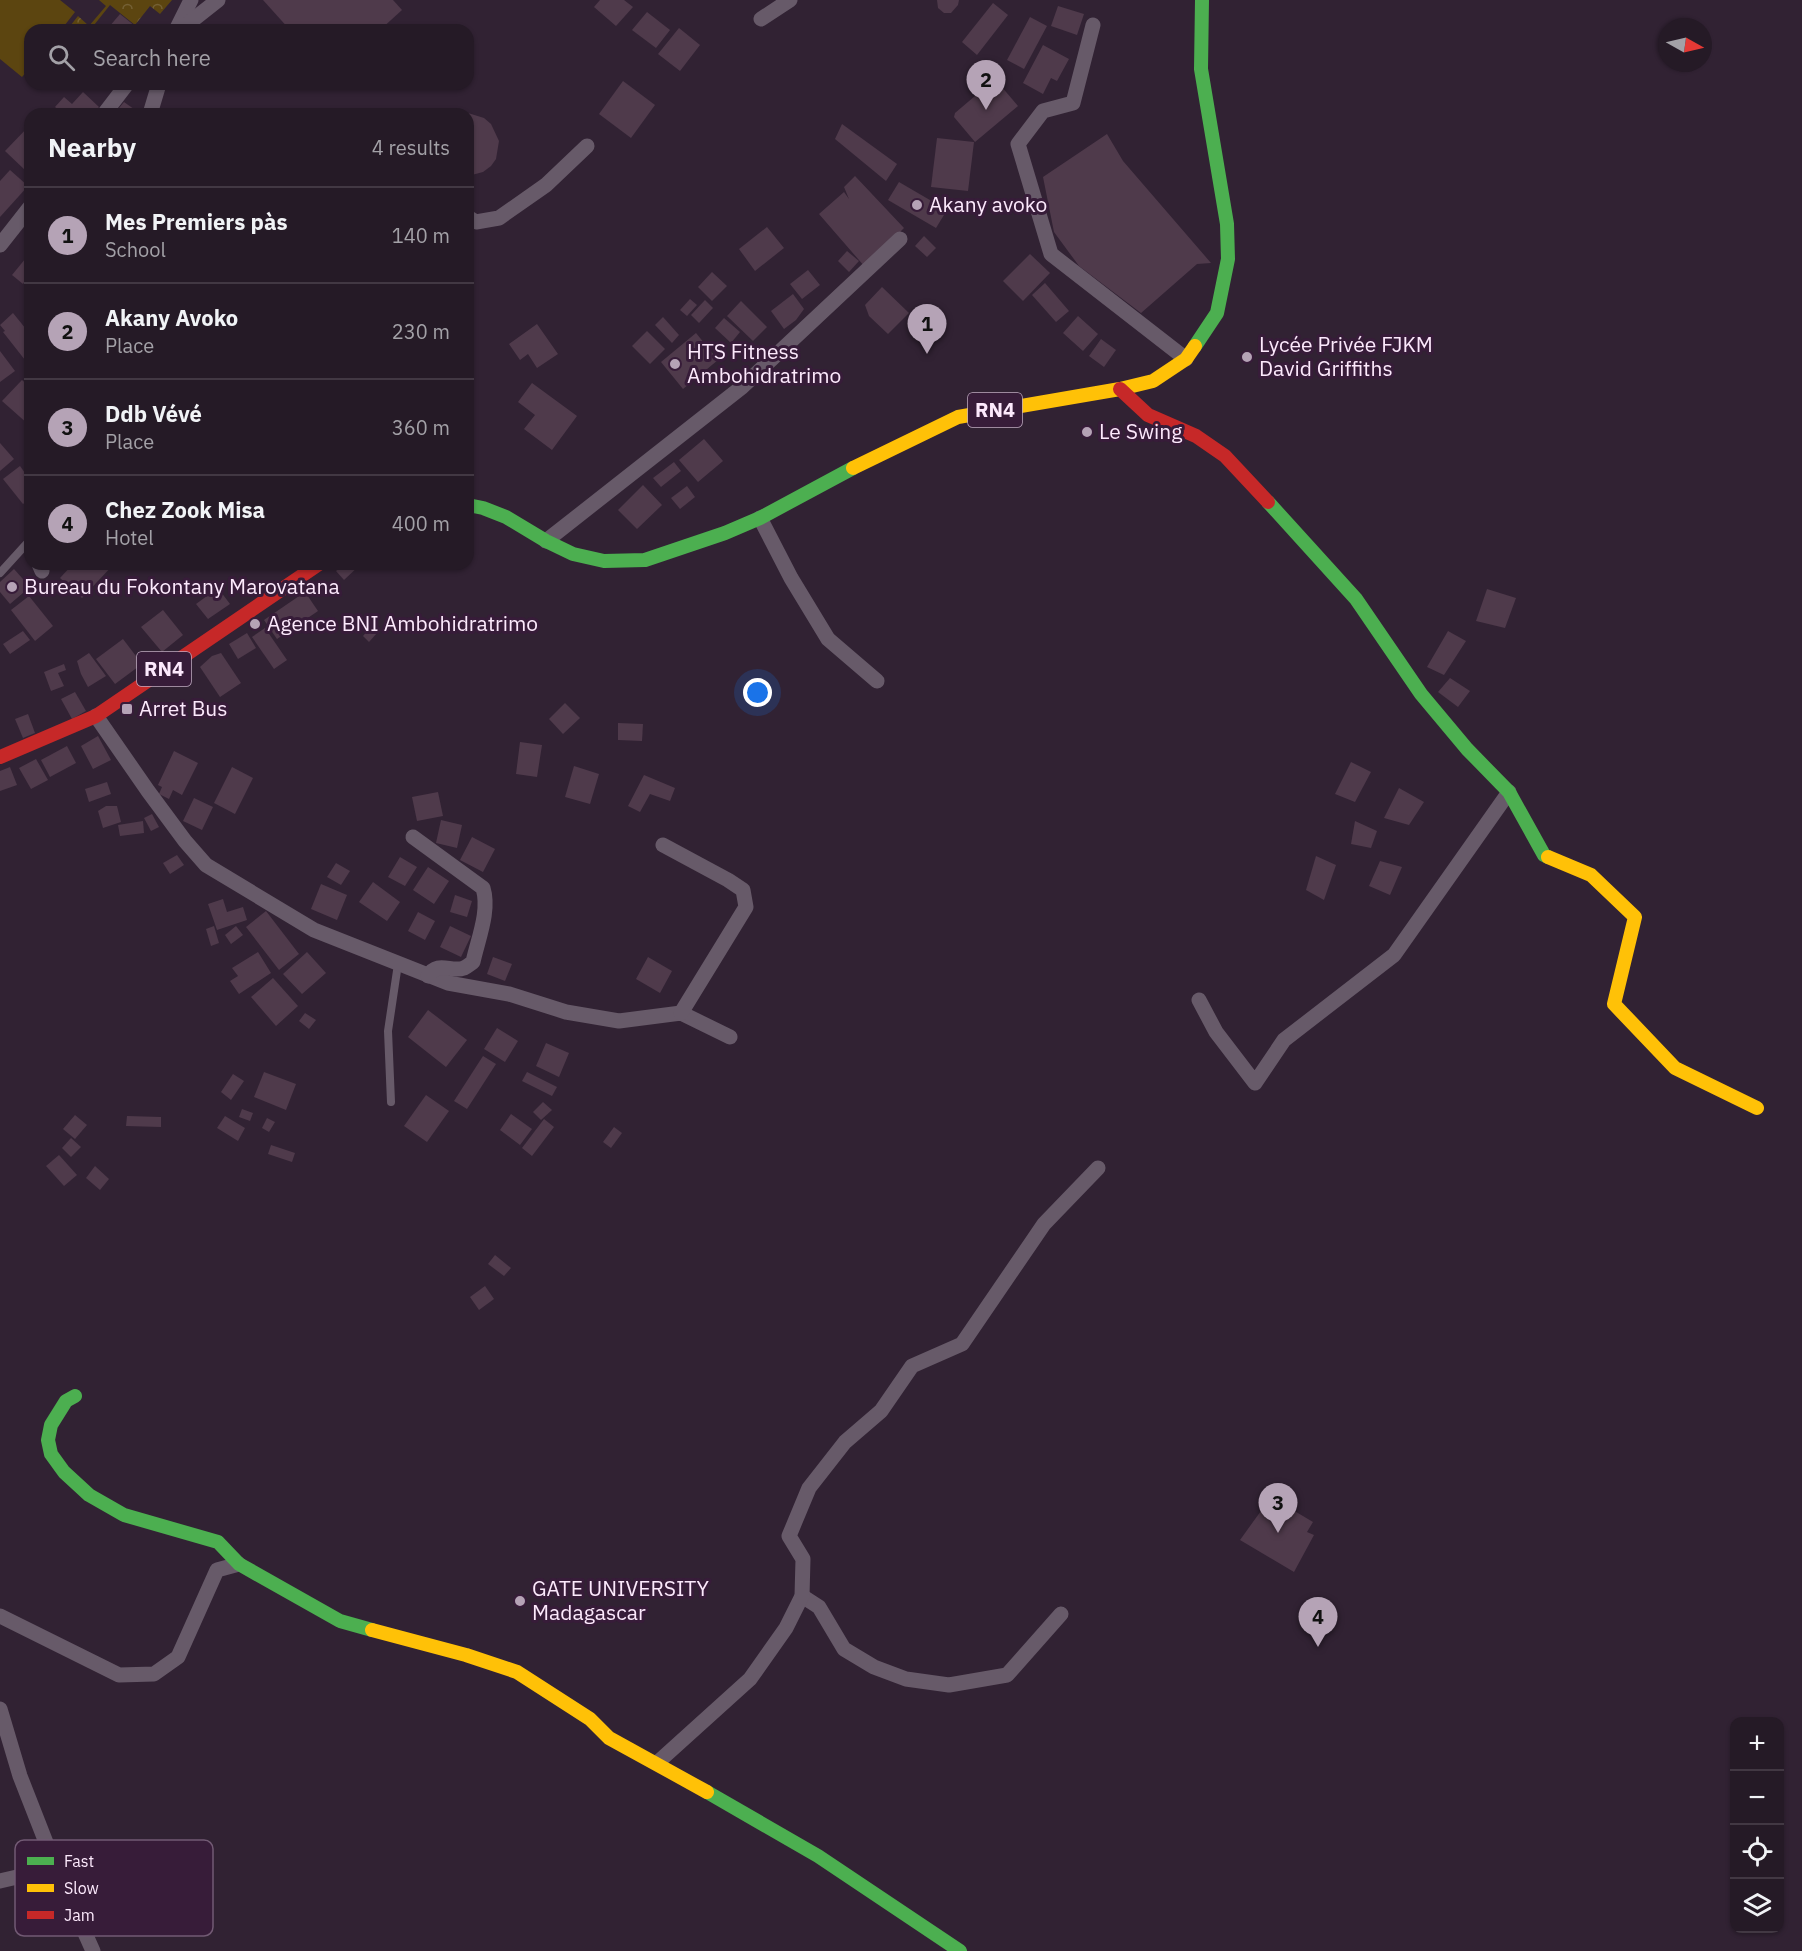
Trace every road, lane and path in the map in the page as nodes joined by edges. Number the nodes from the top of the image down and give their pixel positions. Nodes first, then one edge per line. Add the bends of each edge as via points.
1 (191, 0) edge
2 (218, 0) edge
3 (790, 0) edge
4 (1202, 0) edge
5 (761, 19) dead end
6 (179, 24) edge
7 (188, 24) edge
8 (1093, 25) dead end
9 (122, 90) edge
10 (157, 90) edge
11 (109, 108) edge
12 (152, 108) edge
13 (587, 146) dead end
14 (24, 215) edge
15 (474, 221) edge
16 (900, 239) dead end
17 (0, 245) edge
18 (1186, 359) junction
19 (1120, 389) junction
20 (474, 506) edge
21 (760, 518) junction
22 (546, 541) junction
23 (24, 547) edge
24 (310, 570) edge
25 (0, 573) edge
26 (877, 681) dead end
27 (96, 716) junction
28 (0, 757) edge
29 (1509, 792) junction
30 (413, 837) dead end
31 (663, 845) dead end
32 (398, 964) junction
33 (428, 976) junction
34 (1199, 1000) dead end
35 (681, 1013) junction
36 (730, 1037) dead end
37 (391, 1102) dead end
38 (1757, 1108) dead end
39 (1098, 1168) dead end
40 (75, 1396) dead end
41 (239, 1564) junction
42 (802, 1596) junction
43 (1061, 1614) dead end
44 (0, 1616) edge
45 (0, 1709) edge
46 (657, 1763) junction
47 (45, 1840) edge
48 (15, 1878) edge
49 (0, 1881) edge
50 (86, 1936) edge
51 (93, 1951) edge
52 (960, 1951) edge

1 - 6 street
2 - 7 street
3 - 5 street
4 - 18 street, RN4 via 1201,69 1227,224 1228,259 1217,313
8 - 18 street via 1073,103 1043,111 1018,144 1052,254
9 - 11 street
10 - 12 street
13 - 15 street via 546,185 499,218
14 - 17 street
16 - 22 street via 741,387
18 - 19 street, RN4 via 1153,381
19 - 21 street, RN4 via 958,417
19 - 29 street via 1148,415 1196,436 1225,456 1356,599 1421,694
20 - 22 street, RN4 via 506,517
21 - 22 street, RN4 via 645,560 604,561 573,554
21 - 26 street via 828,639
23 - 25 lane
24 - 27 street, RN4
27 - 28 street, RN4
27 - 32 street via 147,791 206,865 314,930
29 - 34 street via 1394,955 1284,1040 1255,1083 1216,1032
29 - 38 street via 1544,855 1591,875 1635,916 1614,1004 1675,1068
30 - 33 street via 483,888 486,897 473,962 463,968 438,966
31 - 35 street via 743,890 746,907
32 - 33 street
32 - 37 lane via 388,1031
33 - 35 street via 619,1022
35 - 36 street
39 - 42 street via 1044,1224 962,1344 912,1366 881,1411 845,1442 809,1488 789,1536 803,1559
40 - 41 street via 66,1401 51,1425 48,1440 51,1454 64,1472 89,1495 124,1515 218,1542
41 - 44 street via 217,1570 178,1657 154,1674 119,1675
41 - 46 street via 340,1621 517,1672 590,1719 609,1738
42 - 43 street via 819,1607 844,1649 874,1667 906,1679 950,1685 1007,1675
42 - 46 street via 786,1628 750,1679
45 - 47 street
46 - 52 street via 818,1856
48 - 49 street
50 - 51 street

